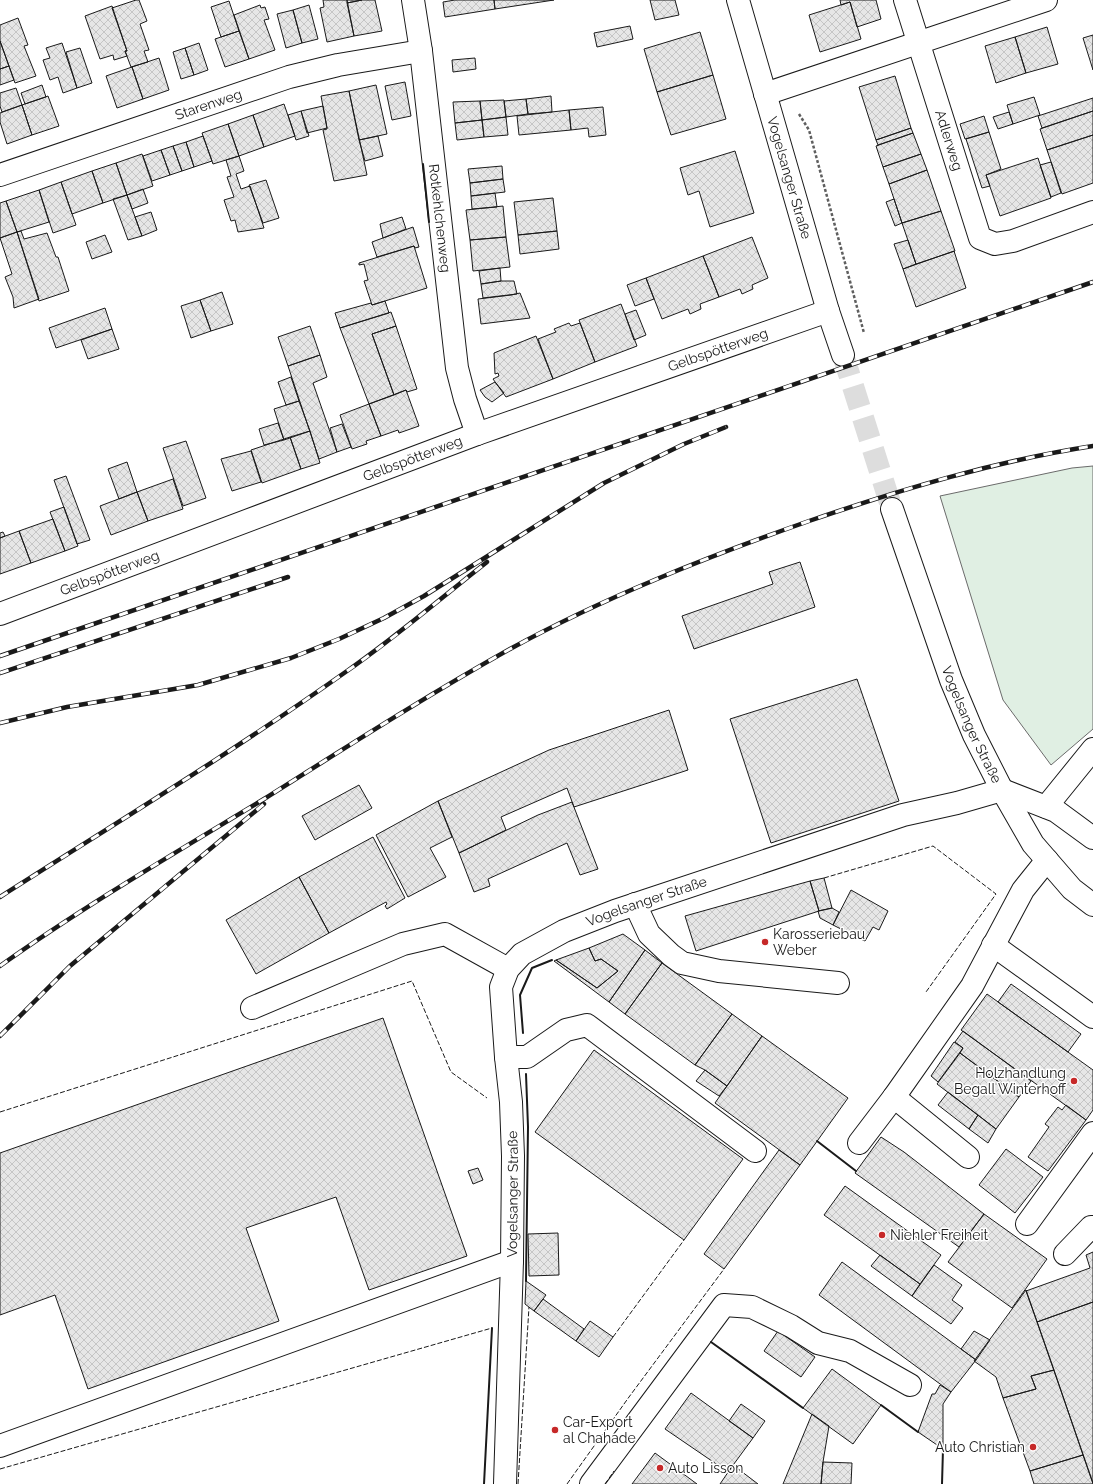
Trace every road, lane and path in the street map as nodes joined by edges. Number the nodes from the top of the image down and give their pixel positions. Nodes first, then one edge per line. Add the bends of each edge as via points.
1 (414, 0) edge
2 (738, 0) edge
3 (905, 0) edge
4 (1046, 0) edge
5 (1022, 4) edge
6 (919, 42) junction
7 (421, 51) junction
8 (774, 91) junction
9 (0, 175) edge
10 (1093, 212) edge
11 (828, 311) junction
12 (866, 339) dead end
13 (843, 355) tunnel mouth
14 (477, 434) junction
15 (892, 509) tunnel mouth
16 (0, 614) edge
17 (1093, 749) edge
18 (1002, 790) junction
19 (1046, 807) junction
20 (1093, 838) edge
21 (1047, 860) junction
22 (635, 904) junction
23 (1093, 905) edge
24 (993, 945) junction
25 (508, 969) junction
26 (838, 983) dead end
27 (252, 1008) dead end
28 (1093, 1017) edge
29 (506, 1057) junction
30 (894, 1097) junction
31 (1093, 1133) edge
32 (859, 1143) dead end
33 (755, 1151) dead end
34 (968, 1157) dead end
35 (1027, 1224) dead end
36 (1093, 1226) edge
37 (1065, 1254) dead end
38 (512, 1261) junction
39 (910, 1385) dead end
40 (0, 1446) edge
41 (505, 1484) edge
42 (591, 1484) edge

1 - 7 street, Rotkehlchenweg
2 - 8 street, Vogelsanger Straße
3 - 6 street, Adlerweg
4 - 5 street
5 - 6 street
6 - 8 street
6 - 10 street, Adlerweg via 980,238 995,244 1013,242
7 - 9 street, Starenweg via 338,65 289,77
7 - 14 street, Rotkehlchenweg via 457,368
8 - 11 street, Vogelsanger Straße
8 - 12 path via 809,130
11 - 13 street, Vogelsanger Straße
11 - 14 street, Gelbspötterweg
14 - 16 street, Gelbspötterweg
15 - 18 street, Vogelsanger Straße via 951,680 974,735
17 - 19 street
18 - 19 street
18 - 21 street via 1033,844
18 - 22 street, Vogelsanger Straße via 903,815
19 - 20 street via 1056,811
21 - 23 street via 1072,889
21 - 24 street via 1024,890
22 - 25 street, Vogelsanger Straße via 564,931 522,954
22 - 26 street via 649,934 682,963 719,971
24 - 28 street
24 - 30 street via 972,986
25 - 27 street via 445,934 403,944
25 - 29 street, Vogelsanger Straße via 501,987
29 - 33 street via 527,1057 566,1030 587,1025
29 - 38 street, Vogelsanger Straße via 513,1156
30 - 32 street
30 - 34 street
31 - 35 street
36 - 37 street
38 - 40 street
38 - 41 street, Vogelsanger Straße
39 - 42 street via 850,1351 818,1343 752,1307 724,1305

